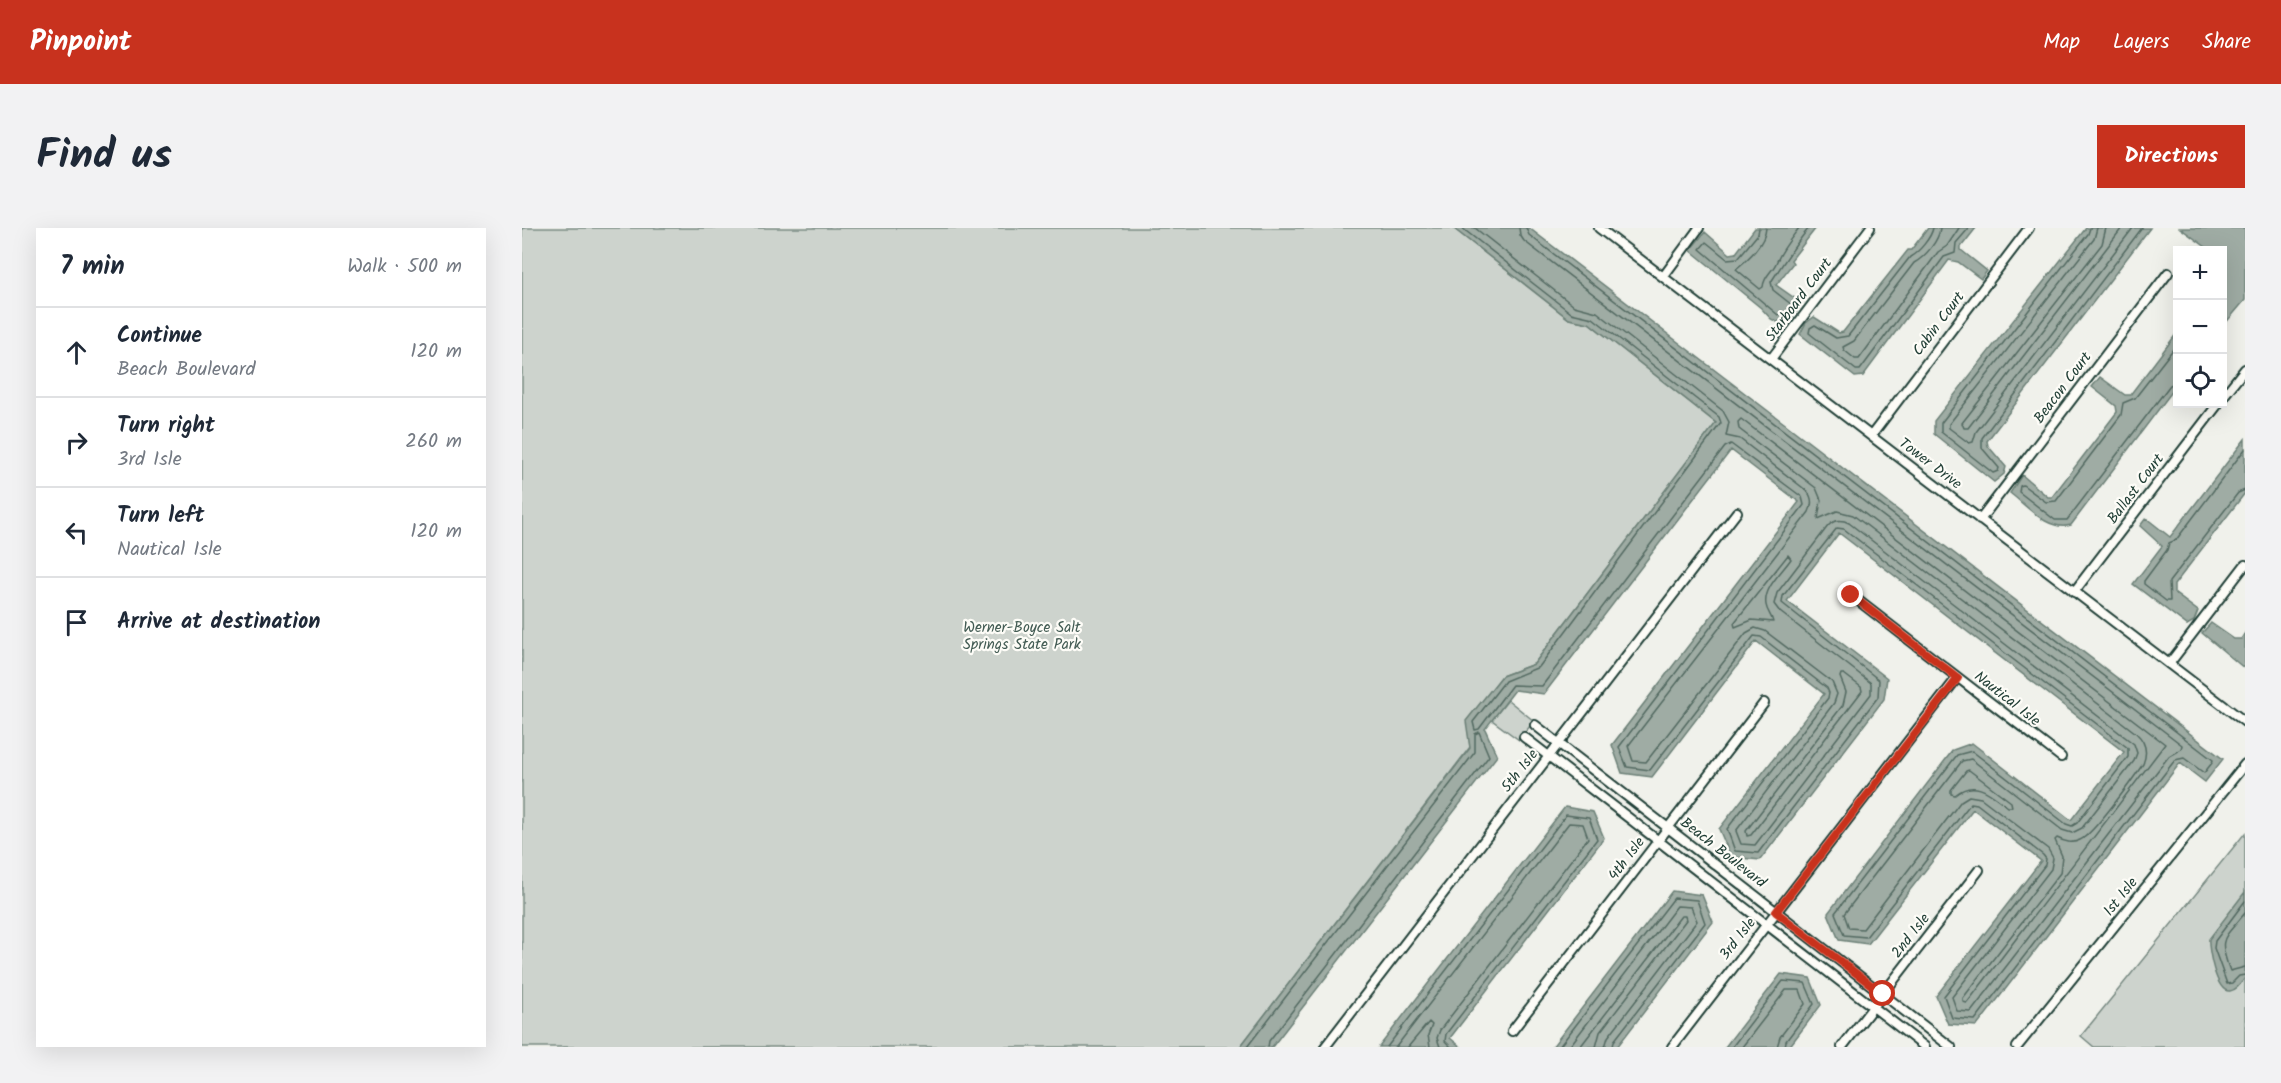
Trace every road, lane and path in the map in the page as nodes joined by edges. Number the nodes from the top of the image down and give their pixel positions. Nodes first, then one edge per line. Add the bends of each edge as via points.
1 (1599, 228) edge
2 (1699, 228) edge
3 (1870, 228) edge
4 (2029, 228) edge
5 (2168, 273) dead end
6 (1663, 277) junction
7 (1771, 359) junction
8 (2245, 369) edge
9 (2227, 393) edge
10 (2215, 408) edge
11 (1871, 436) junction
12 (1737, 512) dead end
13 (1980, 519) junction
14 (2245, 565) edge
15 (2074, 592) junction
16 (1851, 595) dead end
17 (2169, 664) junction
18 (1958, 678) junction
19 (1764, 703) dead end
20 (2245, 722) edge
21 (1535, 725) dead end
22 (1524, 737) dead end
23 (1558, 744) junction
24 (1549, 756) junction
25 (2061, 757) dead end
26 (2245, 764) edge
27 (1668, 828) junction
28 (1658, 841) junction
29 (1979, 870) dead end
30 (1776, 912) junction
31 (1767, 924) junction
32 (1883, 994) junction
33 (1873, 1007) junction
34 (1512, 1031) dead end
35 (1325, 1047) edge
36 (1672, 1047) edge
37 (1842, 1047) edge
38 (1925, 1047) edge
39 (1951, 1047) edge
40 (2017, 1047) edge

1 - 6 street, Tower Drive
2 - 6 street
3 - 7 street, Starboard Court
4 - 11 street, Cabin Court
5 - 13 street, Beacon Court
6 - 7 street, Tower Drive
7 - 11 street, Tower Drive
8 - 9 street
10 - 15 street, Ballast Court
11 - 13 street, Tower Drive
12 - 23 street, 5th Isle
13 - 15 street, Tower Drive
14 - 17 street
15 - 17 street, Tower Drive
16 - 18 street, Nautical Isle
17 - 20 street, Tower Drive
18 - 25 street, Nautical Isle
18 - 30 street, 3rd Isle
19 - 27 street, 4th Isle
21 - 23 street, Beach Boulevard
22 - 24 street, Beach Boulevard
23 - 24 street, 5th Isle
23 - 27 street, Beach Boulevard
24 - 28 street, Beach Boulevard
24 - 35 street, 5th Isle
26 - 40 street, 1st Isle
27 - 28 street, 4th Isle
27 - 30 street, Beach Boulevard
28 - 31 street, Beach Boulevard
28 - 34 street, 4th Isle
29 - 32 street, 2nd Isle
30 - 31 street, 3rd Isle
30 - 32 street, Beach Boulevard
31 - 33 street, Beach Boulevard
31 - 36 street, 3rd Isle
32 - 33 street, 2nd Isle
32 - 39 street, Beach Boulevard
33 - 37 street, 2nd Isle
33 - 38 street, Beach Boulevard

